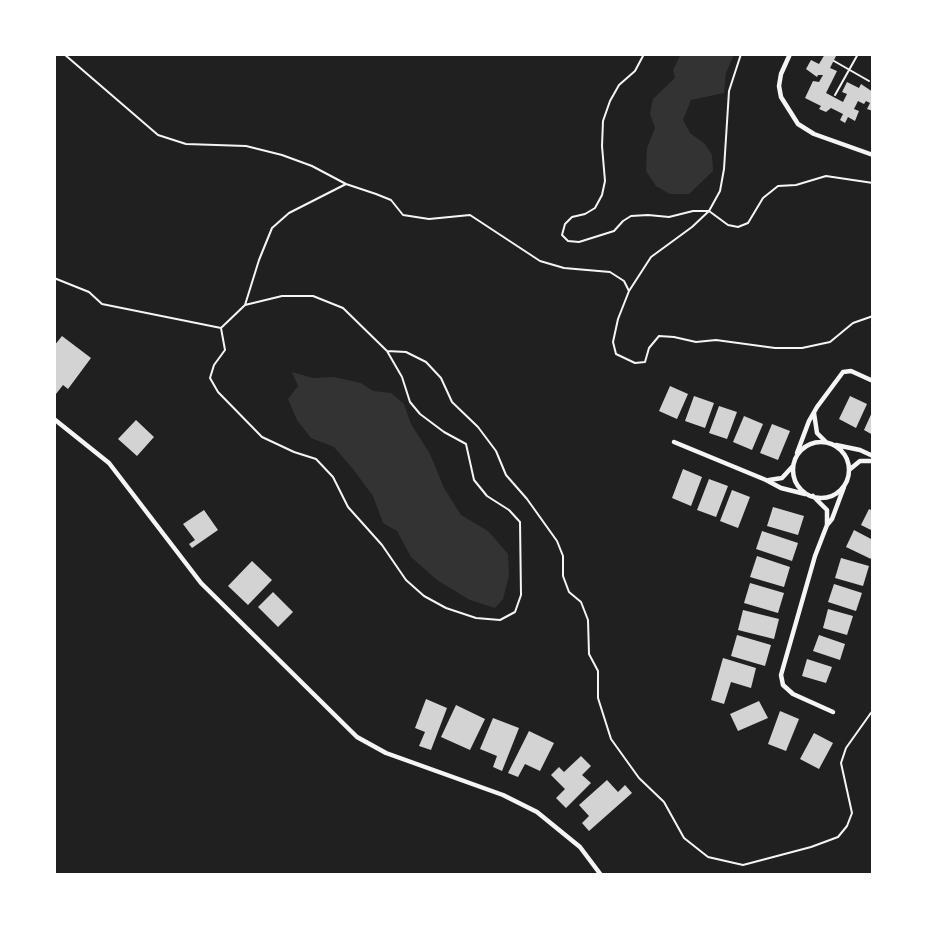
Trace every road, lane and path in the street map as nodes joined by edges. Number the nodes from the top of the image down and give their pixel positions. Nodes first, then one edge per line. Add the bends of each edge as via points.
1 (64, 54) edge
2 (644, 54) edge
3 (741, 54) edge
4 (790, 54) edge
5 (858, 54) edge
6 (834, 61) dead end
7 (849, 69) junction
8 (869, 81) dead end
9 (835, 95) dead end
10 (873, 155) edge
11 (873, 183) edge
12 (346, 184) junction
13 (709, 211) junction
14 (54, 278) edge
15 (629, 291) junction
16 (245, 305) junction
17 (873, 316) edge
18 (220, 328) junction
19 (387, 351) junction
20 (873, 380) edge
21 (814, 413) junction
22 (54, 419) edge
23 (674, 442) dead end
24 (827, 442) junction
25 (833, 445) junction
26 (795, 458) junction
27 (873, 459) edge
28 (793, 466) junction
29 (849, 471) junction
30 (766, 480) junction
31 (845, 484) junction
32 (811, 495) junction
33 (827, 525) junction
34 (873, 710) edge
35 (833, 712) dead end
36 (601, 875) edge

1 - 12 lane via 159,135 186,144 246,146 282,155
2 - 13 lane via 635,71 619,85 603,121 603,195 596,208 572,217 562,235 568,241 579,242 614,231 631,216 669,217
3 - 13 lane via 729,91 720,191
4 - 10 street via 779,86 798,124 814,134
5 - 7 lane
6 - 7 lane
7 - 8 lane
7 - 9 lane
11 - 13 lane via 826,177 778,186 763,198 748,223 738,227 728,225
12 - 15 lane via 391,200 403,215 429,219 470,215 540,261 564,268 610,272 624,281
12 - 16 lane via 289,213 272,228
13 - 15 lane via 651,257
14 - 18 lane via 89,292 102,304
15 - 17 lane via 613,342 616,354 635,363 645,362 649,348 659,336 802,348 830,342 853,323
16 - 18 lane
16 - 19 lane via 282,296 314,296 343,308
18 - 19 lane via 225,350 210,378 218,393 262,437 316,459 333,477 348,507 406,580 424,596 476,618 500,620 515,612 521,595 520,522 487,496 474,480 466,444 420,414 410,402
19 - 34 lane via 406,352 426,362 441,378 452,402 478,427 496,451 506,475 557,541 569,592 581,602 588,620 589,654 598,671 598,698 611,739 639,778 664,802 684,838 708,857 743,865 838,837 852,813 841,763 846,748
20 - 21 street via 851,371 843,372
21 - 24 street via 817,433
21 - 26 street
22 - 36 street via 109,463 201,583 351,731 386,753 503,795 537,812 580,847
23 - 30 street
24 - 25 street
24 - 26 street via 812,443
25 - 27 street via 860,450
25 - 29 street via 845,455
26 - 28 street
27 - 29 street via 860,461
28 - 30 street via 782,478
28 - 32 street via 798,486
29 - 31 street
30 - 32 street
31 - 32 street via 835,494 820,498
31 - 33 street
32 - 33 street via 827,510
33 - 35 street via 781,675 786,690

